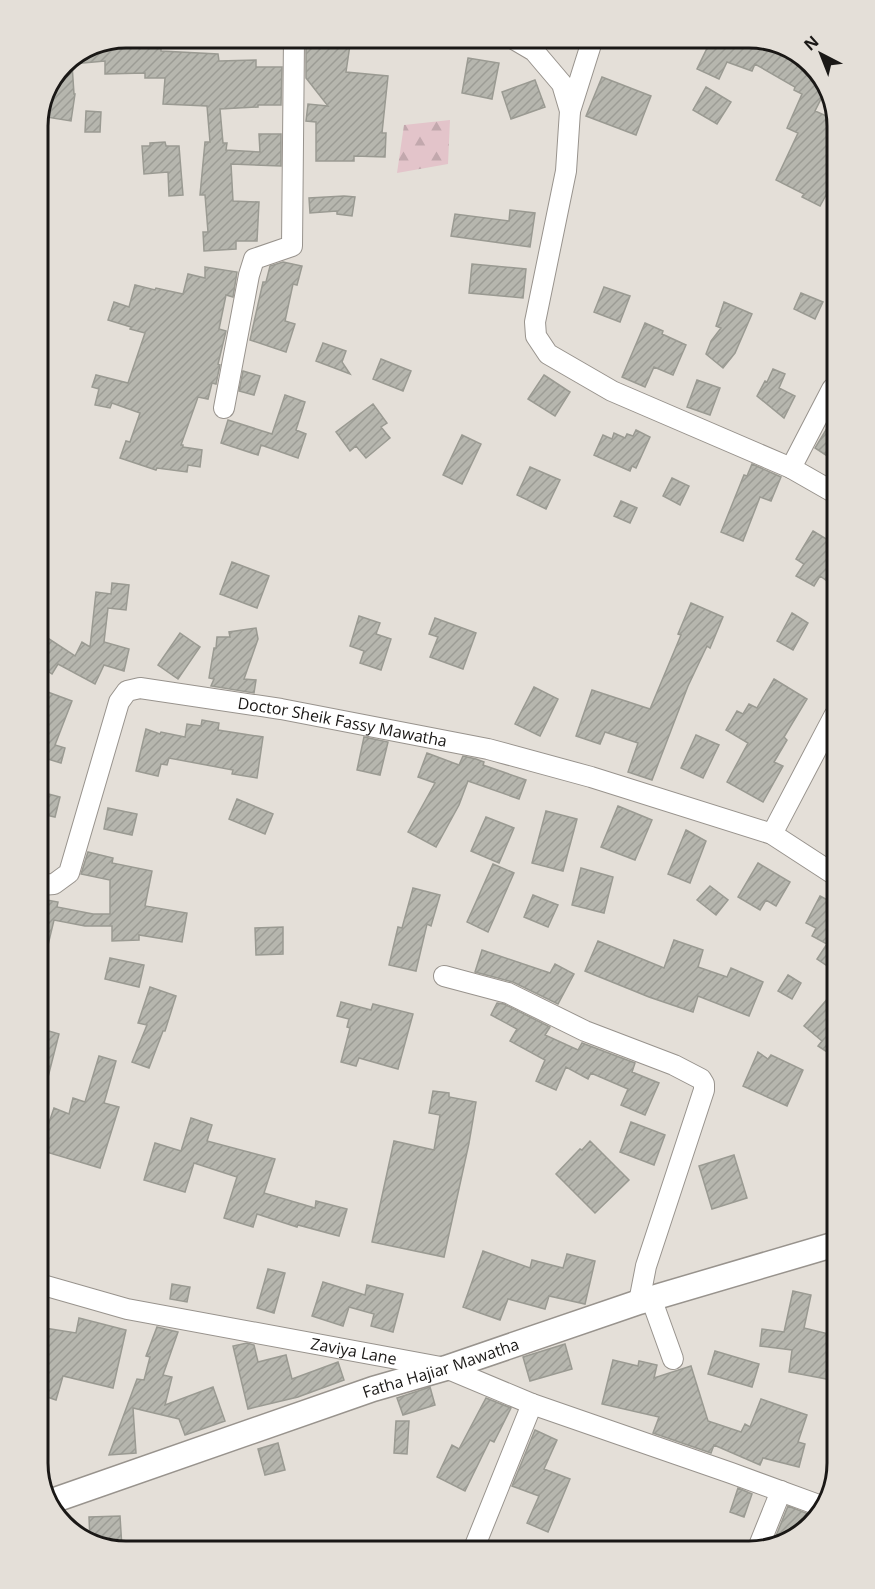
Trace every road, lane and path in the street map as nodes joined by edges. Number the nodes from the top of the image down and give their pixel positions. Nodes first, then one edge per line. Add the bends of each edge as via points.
1 (294, 48) edge
2 (529, 48) edge
3 (590, 48) edge
4 (570, 111) junction
5 (827, 399) edge
6 (224, 408) dead end
7 (791, 468) junction
8 (827, 489) edge
9 (827, 729) edge
10 (772, 834) junction
11 (827, 870) edge
12 (48, 884) edge
13 (444, 976) dead end
14 (827, 1247) edge
15 (48, 1286) edge
16 (645, 1300) junction
17 (673, 1359) dead end
18 (446, 1368) junction
19 (532, 1404) junction
20 (781, 1491) junction
21 (57, 1499) edge
22 (815, 1504) edge
23 (761, 1540) edge
24 (477, 1541) edge

1 - 6 street via 292,246 254,259
2 - 4 street via 562,84
3 - 4 street
4 - 7 street via 566,171 535,322 536,336 548,354 612,391
5 - 7 street
7 - 8 street
9 - 10 street
10 - 11 street
10 - 12 street, Doctor Sheik Fassy Mawatha via 488,749 281,709 140,688 127,691 118,702 69,873
13 - 16 street via 508,993 585,1031 701,1079 704,1090 646,1266
14 - 16 street, Fatha Hajiar Mawatha
15 - 18 street, Zaviya Lane via 127,1309
16 - 17 street
16 - 18 street, Fatha Hajiar Mawatha
18 - 19 street, Zaviya Lane
18 - 21 street, Fatha Hajiar Mawatha via 373,1389
19 - 20 street, Zaviya Lane
19 - 24 street
20 - 22 street, Zaviya Lane
20 - 23 street

